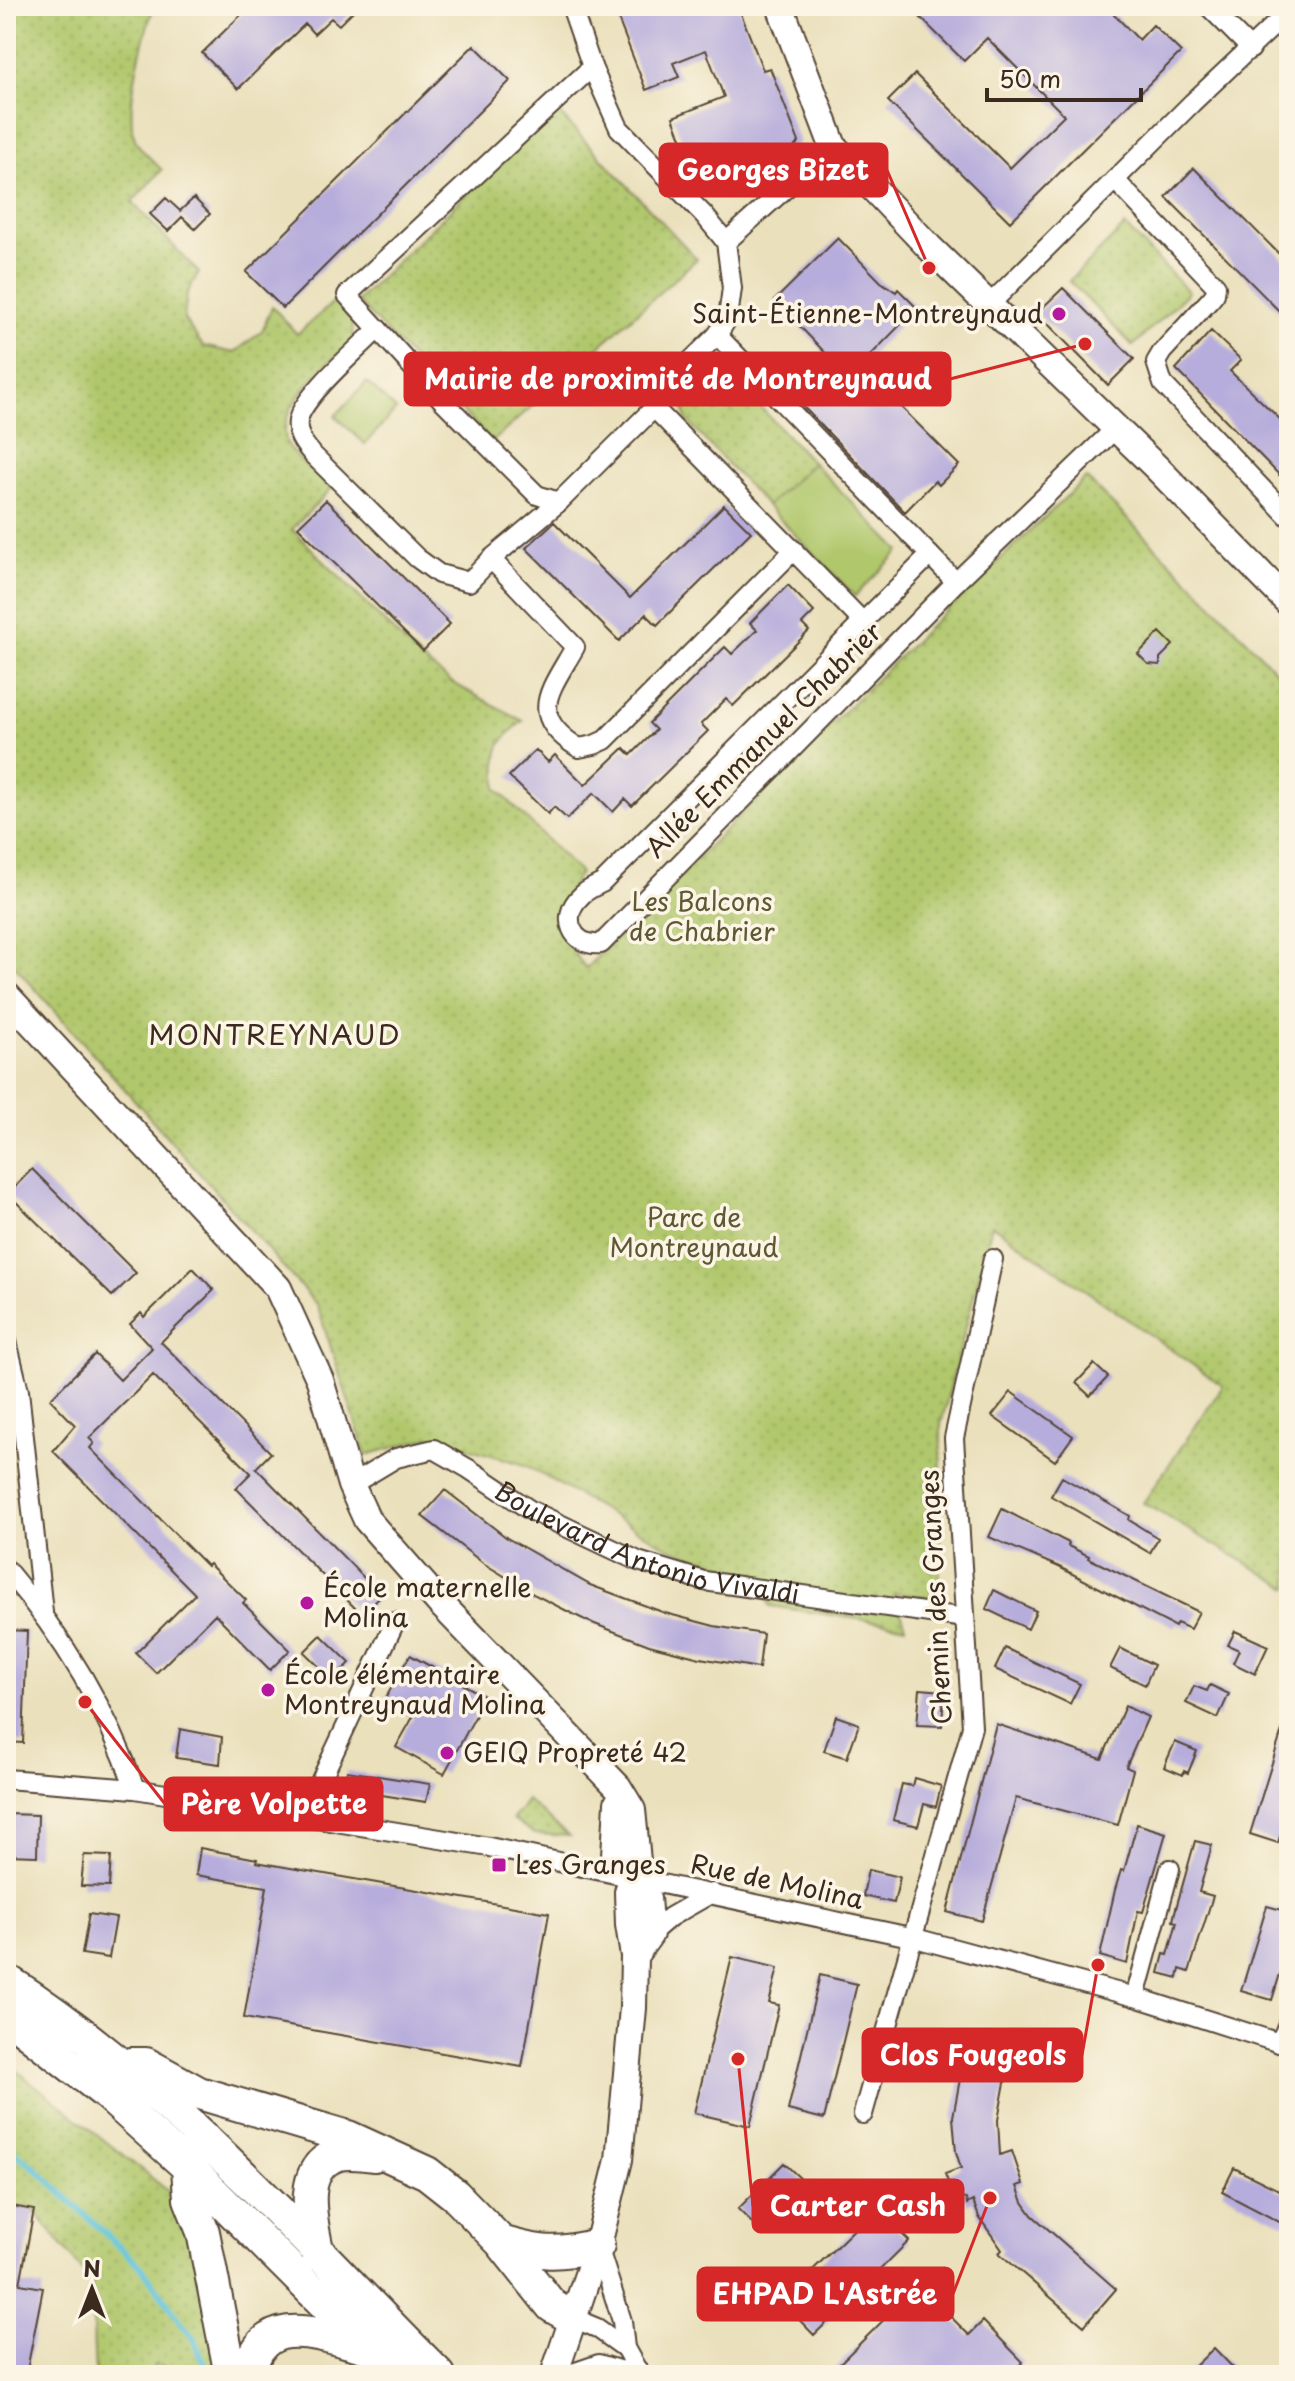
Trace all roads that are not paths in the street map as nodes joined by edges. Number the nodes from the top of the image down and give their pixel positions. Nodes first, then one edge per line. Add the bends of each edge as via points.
1 (571, 6) edge
2 (780, 6) edge
3 (1208, 6) edge
4 (1289, 11) edge
5 (1251, 49) junction
6 (592, 67) junction
7 (833, 146) junction
8 (1115, 180) junction
9 (726, 242) junction
10 (990, 304) junction
11 (378, 329) junction
12 (717, 335) junction
13 (654, 408) junction
14 (1115, 429) junction
15 (559, 502) junction
16 (1289, 517) edge
17 (794, 550) junction
18 (930, 555) junction
19 (491, 559) junction
20 (956, 582) junction
21 (1289, 603) edge
22 (863, 622) junction
23 (6, 995) edge
24 (993, 1259) dead end
25 (6, 1337) edge
26 (351, 1485) junction
27 (6, 1569) edge
28 (43, 1612) junction
29 (965, 1618) junction
30 (395, 1622) dead end
31 (6, 1779) edge
32 (135, 1789) junction
33 (304, 1816) junction
34 (1170, 1869) dead end
35 (630, 1878) junction
36 (712, 1893) junction
37 (650, 1934) junction
38 (915, 1938) junction
39 (634, 1956) junction
40 (6, 1980) edge
41 (1135, 1997) junction
42 (6, 2018) edge
43 (1289, 2023) edge
44 (1284, 2044) edge
45 (121, 2064) junction
46 (863, 2114) dead end
47 (394, 2157) junction
48 (188, 2167) junction
49 (501, 2242) junction
50 (598, 2245) junction
51 (318, 2254) junction
52 (573, 2318) junction
53 (369, 2348) junction
54 (625, 2348) junction
55 (640, 2373) edge
56 (231, 2375) edge
57 (249, 2375) edge
58 (396, 2375) edge
59 (439, 2375) edge
60 (554, 2375) edge
61 (567, 2375) edge

1 - 6 street
2 - 7 street
3 - 5 street
4 - 5 street
5 - 8 street
6 - 9 street via 619,128
6 - 11 street via 347,295
7 - 9 street
7 - 10 street
8 - 10 street
8 - 16 street via 1216,286 1215,294 1156,362 1163,384
9 - 12 street via 733,300
10 - 14 street
11 - 15 street via 537,495
11 - 19 street via 307,400 298,417 301,442 439,574 469,582
12 - 13 street via 668,383
12 - 18 street
13 - 15 street
13 - 17 street, Allée Emmanuel Chabrier
14 - 20 street
14 - 21 street
15 - 19 street
17 - 19 street via 605,740 579,748 562,738 546,710 548,696 575,647
17 - 22 street, Allée Emmanuel Chabrier
18 - 20 street
18 - 22 street, Allée Emmanuel Chabrier
20 - 22 street, Allée Emmanuel Chabrier via 601,944 580,942 571,919 578,897 602,883
23 - 26 street via 278,1288 320,1380
24 - 29 street, Chemin des Granges via 954,1438
25 - 28 street via 19,1391
26 - 29 street, Boulevard Antonio Vivaldi via 396,1458 434,1449 530,1510 638,1561 704,1581
26 - 35 street via 377,1532 618,1787 615,1855
27 - 28 street
28 - 32 street via 108,1724
29 - 38 street, Chemin des Granges via 972,1727
30 - 33 street
31 - 32 street, Rue de Molina
32 - 33 street, Rue de Molina
33 - 35 street, Rue de Molina via 454,1840
34 - 41 street
35 - 36 street, Rue de Molina
35 - 37 street via 647,1898
35 - 39 street
36 - 37 street
36 - 38 street, Rue de Molina
37 - 39 street
38 - 41 street, Rue de Molina
38 - 46 street, Chemin des Granges
39 - 50 street via 619,2160
40 - 45 highway
41 - 44 street, Rue de Molina
42 - 48 highway via 107,2094
43 - 44 street
45 - 47 highway via 146,2064 199,2093 348,2137
45 - 51 highway via 213,2147
47 - 49 highway via 446,2188
47 - 51 highway via 352,2153 335,2155 321,2165 308,2198
48 - 53 highway
48 - 56 highway via 190,2199 203,2232
49 - 50 highway via 537,2253
49 - 52 highway via 552,2306
50 - 52 street
50 - 54 street
51 - 59 highway
52 - 54 street
52 - 60 street
53 - 57 highway via 305,2330 283,2331 262,2345
53 - 58 highway
54 - 55 street
55 - 61 street via 599,2364

